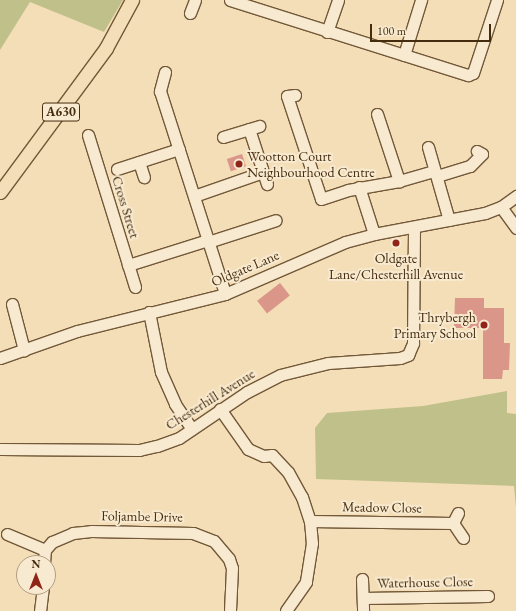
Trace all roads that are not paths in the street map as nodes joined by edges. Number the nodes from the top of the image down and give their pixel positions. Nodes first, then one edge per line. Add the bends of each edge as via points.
1 (132, 0) edge
2 (195, 0) edge
3 (230, 0) edge
4 (338, 0) edge
5 (421, 0) edge
6 (498, 0) edge
7 (251, 3) edge
8 (190, 13) dead end
9 (327, 32) junction
10 (404, 55) junction
11 (165, 72) dead end
12 (295, 95) dead end
13 (378, 114) dead end
14 (88, 135) dead end
15 (223, 137) dead end
16 (428, 147) dead end
17 (179, 149) junction
18 (477, 151) dead end
19 (139, 162) junction
20 (117, 168) dead end
21 (263, 172) junction
22 (436, 173) junction
23 (144, 177) dead end
24 (400, 181) junction
25 (268, 184) dead end
26 (359, 187) junction
27 (0, 192) edge
28 (194, 196) junction
29 (516, 196) edge
30 (501, 207) junction
31 (276, 220) dead end
32 (449, 220) junction
33 (414, 227) junction
34 (516, 228) edge
35 (374, 234) junction
36 (208, 241) junction
37 (128, 265) junction
38 (135, 288) dead end
39 (225, 294) junction
40 (12, 304) dead end
41 (149, 312) junction
42 (24, 350) junction
43 (0, 358) edge
44 (220, 409) junction
45 (192, 429) junction
46 (0, 449) edge
47 (310, 521) junction
48 (6, 534) dead end
49 (463, 538) dead end
50 (45, 550) junction
51 (45, 555) edge
52 (362, 580) dead end
53 (42, 595) edge
54 (488, 596) dead end
55 (363, 598) junction
56 (40, 611) edge
57 (230, 611) edge
58 (287, 611) edge
59 (363, 611) edge

1 - 27 main road, A630 via 106,48
2 - 8 street
3 - 7 street
4 - 9 street
5 - 10 street
6 - 10 street via 471,74
7 - 9 street
9 - 10 street
11 - 17 street via 160,91
12 - 26 street via 287,96 321,199
13 - 24 street
14 - 37 street, Cross Street
15 - 21 street via 254,127
16 - 22 street
17 - 19 street
17 - 28 street
18 - 22 street via 482,154 470,166
19 - 20 street
19 - 23 street
21 - 25 street
21 - 28 street
22 - 24 street
22 - 32 street
24 - 26 street
26 - 35 street
28 - 36 street
29 - 30 street
30 - 32 street, Oldgate Lane
30 - 34 street
31 - 36 street
32 - 33 street, Oldgate Lane
33 - 35 street, Oldgate Lane
33 - 44 street, Chesterhill Avenue via 413,343 408,355 400,358 307,366 280,375
35 - 39 street, Oldgate Lane via 319,252
36 - 37 street
36 - 39 street
37 - 38 street, Cross Street
39 - 41 street, Oldgate Lane
40 - 42 street
41 - 42 street, Oldgate Lane via 77,331
41 - 45 street via 165,382 174,404
42 - 43 street, Oldgate Lane
44 - 45 street, Chesterhill Avenue
44 - 47 street via 248,449 264,456 272,455 288,472 302,497
45 - 46 street, Chesterhill Avenue via 167,443 139,450
47 - 49 street, Meadow Close via 456,518
47 - 58 street via 312,542 306,582
48 - 50 street
50 - 51 street
50 - 57 street, Foljambe Drive via 59,538 91,531 180,531 203,536 214,541 229,559 232,568
52 - 55 street
53 - 56 street
54 - 55 street, Waterhouse Close
55 - 59 street

